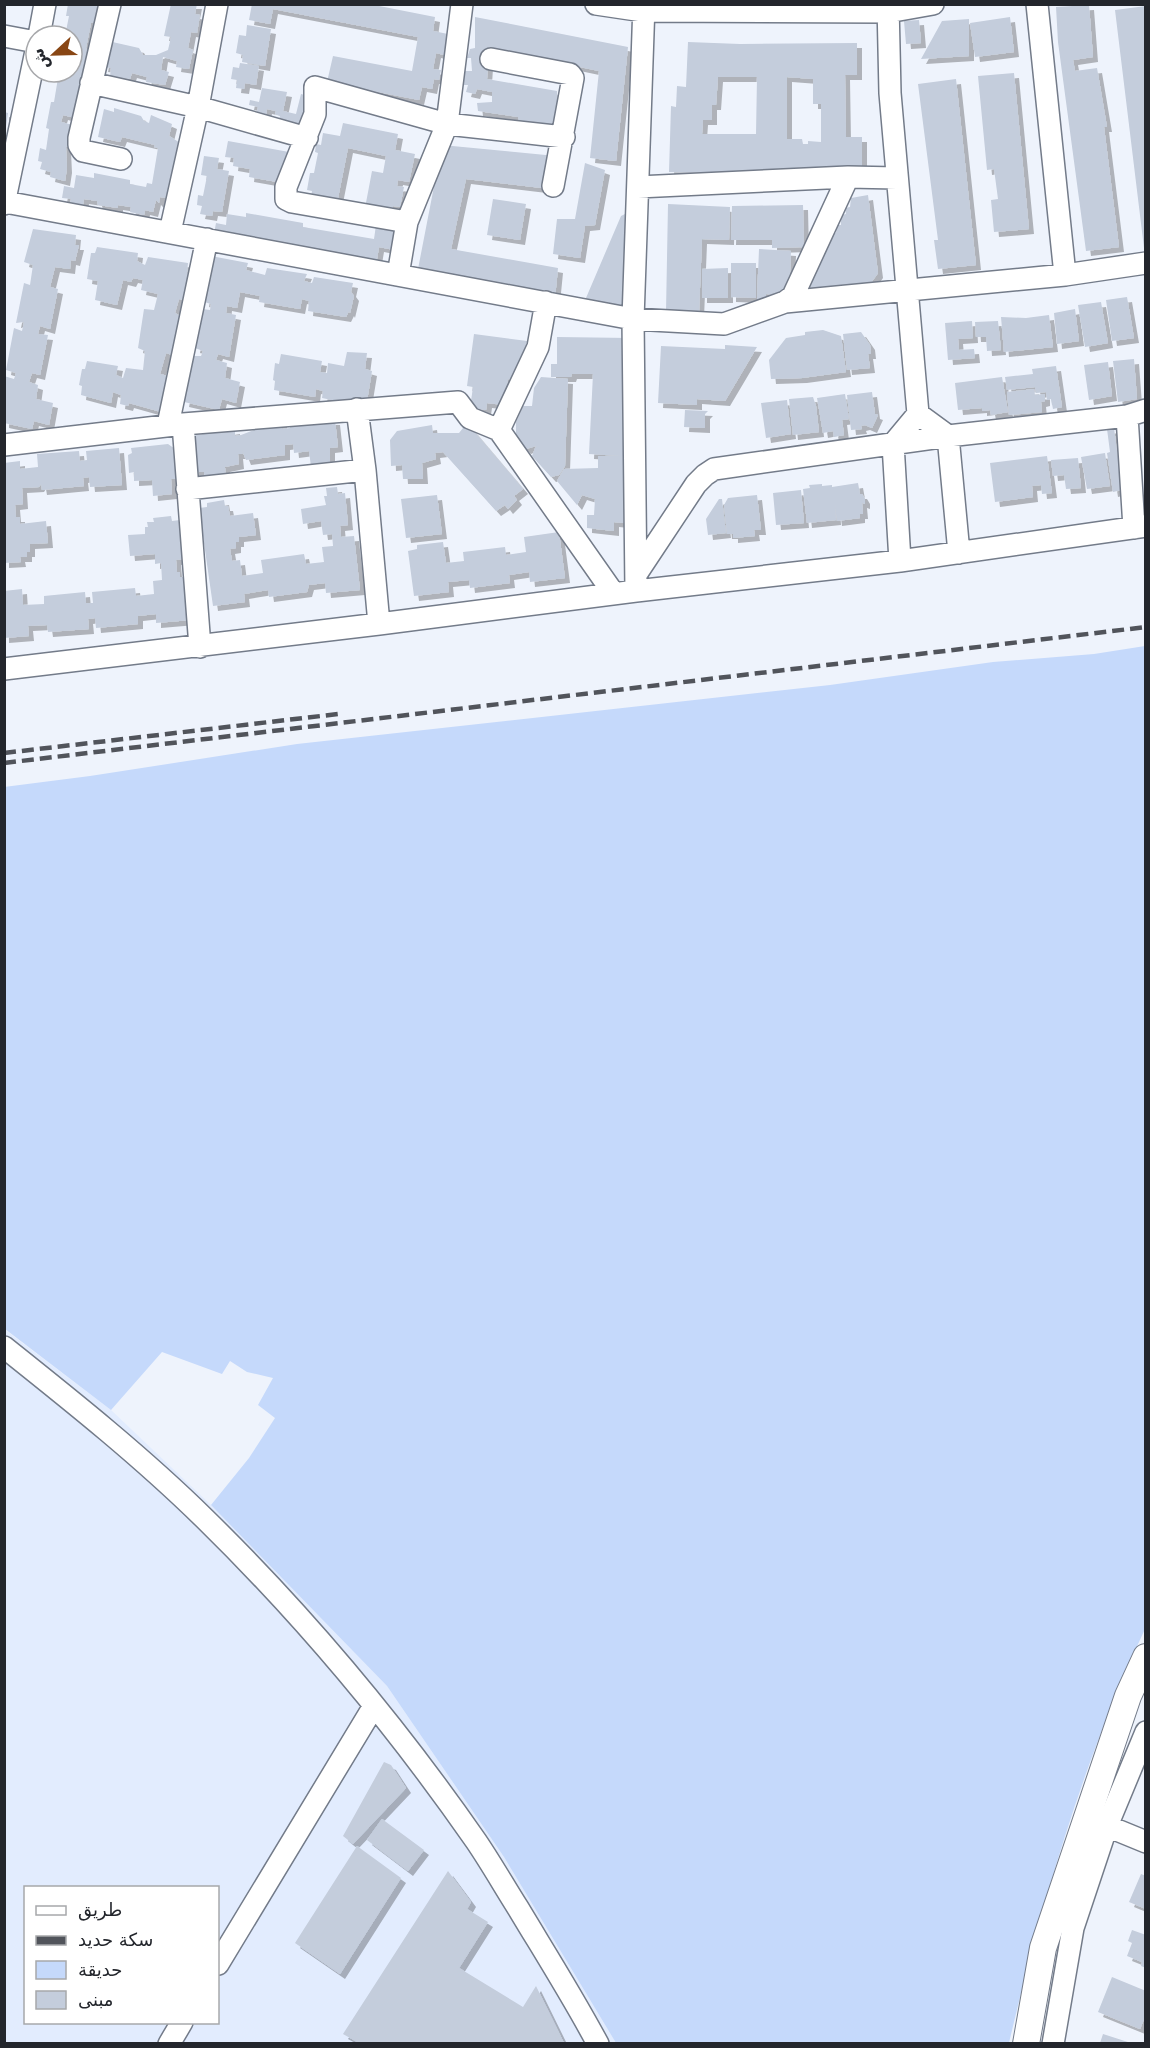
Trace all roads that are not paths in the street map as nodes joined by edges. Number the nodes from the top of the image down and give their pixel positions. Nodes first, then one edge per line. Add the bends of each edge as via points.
1 (45, 4) edge
2 (110, 4) edge
3 (217, 4) edge
4 (462, 4) edge
5 (596, 4) edge
6 (933, 4) edge
7 (1037, 4) edge
8 (643, 8) edge
9 (888, 8) edge
10 (41, 24) edge
11 (4, 36) edge
12 (24, 40) edge
13 (491, 59) dead end
14 (91, 83) junction
15 (29, 84) edge
16 (198, 107) junction
17 (447, 124) junction
18 (564, 137) junction
19 (307, 138) junction
20 (121, 159) dead end
21 (848, 177) junction
22 (897, 178) junction
23 (553, 186) dead end
24 (638, 187) junction
25 (5, 203) edge
26 (407, 222) junction
27 (170, 232) junction
28 (207, 239) junction
29 (1146, 263) edge
30 (398, 275) junction
31 (1065, 275) junction
32 (907, 292) junction
33 (546, 302) junction
34 (785, 302) junction
35 (633, 319) junction
36 (357, 409) junction
37 (1136, 413) edge
38 (918, 414) junction
39 (175, 424) junction
40 (498, 430) junction
41 (948, 436) junction
42 (893, 444) junction
43 (4, 445) edge
44 (365, 470) junction
45 (187, 489) junction
46 (1140, 527) edge
47 (959, 553) junction
48 (900, 561) junction
49 (636, 582) junction
50 (614, 594) junction
51 (379, 624) junction
52 (200, 646) junction
53 (4, 669) edge
54 (4, 1347) edge
55 (1146, 1657) edge
56 (374, 1706) junction
57 (1146, 1732) edge
58 (1107, 1826) junction
59 (1146, 1842) edge
60 (219, 1962) edge
61 (181, 2024) edge
62 (169, 2043) edge
63 (598, 2043) edge
64 (1026, 2043) edge
65 (1053, 2043) edge

1 - 10 street
2 - 14 street
3 - 16 street
4 - 17 street
5 - 8 street
6 - 9 street
7 - 31 street
8 - 9 street
8 - 24 street
9 - 22 street
11 - 12 street
13 - 18 street via 572,75 574,83
14 - 16 street
14 - 20 street via 79,145 83,151
15 - 25 street
16 - 19 street
16 - 27 street
17 - 18 street
17 - 19 street via 315,87 316,111
17 - 26 street
18 - 23 street
19 - 26 street via 286,187 286,199
21 - 22 street
21 - 24 street
21 - 34 street via 794,296
22 - 32 street
24 - 35 street
25 - 27 street
26 - 30 street
27 - 28 street
28 - 30 street
28 - 39 street
29 - 31 street
30 - 33 street
31 - 32 street
32 - 34 street
32 - 38 street
33 - 35 street
33 - 40 street via 538,347
34 - 35 street via 724,324
35 - 49 street
36 - 39 street
36 - 40 street via 458,402 470,418
36 - 44 street
37 - 41 street
37 - 46 street
38 - 41 street
38 - 42 street
39 - 43 street
39 - 45 street
40 - 50 street
41 - 42 street
41 - 47 street
42 - 48 street
42 - 49 street via 714,469 696,484
44 - 45 street
44 - 51 street
45 - 52 street
46 - 47 street
47 - 48 street
48 - 49 street
49 - 50 street
50 - 51 street
51 - 52 street
52 - 53 street
54 - 56 street via 129,1449 204,1518 276,1591
55 - 64 street via 1128,1696 1043,1948
56 - 60 street
56 - 63 street via 478,1843
57 - 58 street
58 - 59 street
58 - 65 street via 1073,1928
61 - 62 street

